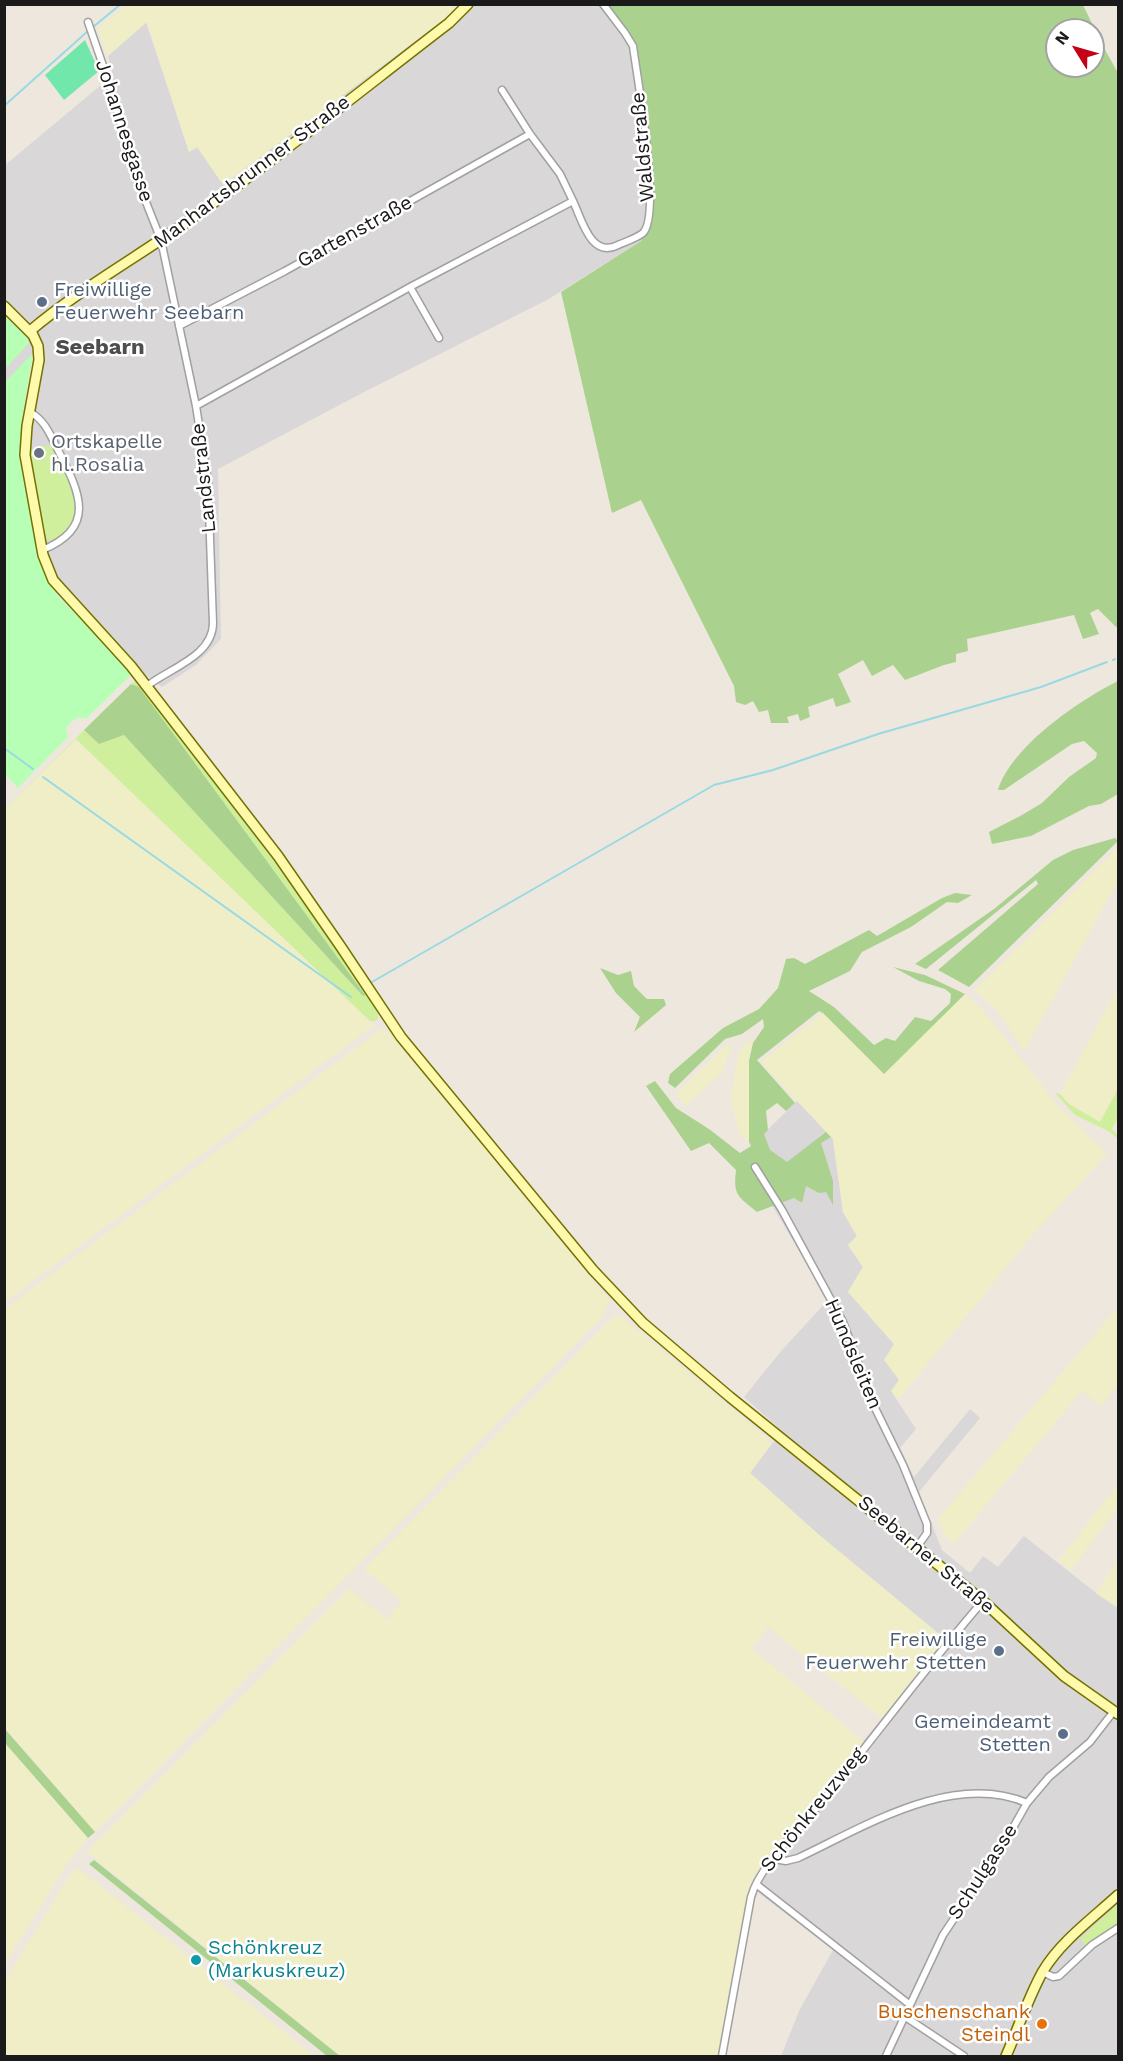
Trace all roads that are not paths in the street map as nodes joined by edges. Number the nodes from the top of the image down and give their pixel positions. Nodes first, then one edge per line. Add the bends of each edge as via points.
1 (468, 4) edge
2 (603, 4) edge
3 (88, 22) dead end
4 (502, 90) dead end
5 (530, 134) junction
6 (573, 201) junction
7 (161, 240) junction
8 (410, 287) junction
9 (4, 306) edge
10 (178, 326) junction
11 (30, 331) junction
12 (439, 338) dead end
13 (196, 406) junction
14 (29, 412) junction
15 (42, 550) junction
16 (147, 686) junction
17 (755, 1167) dead end
18 (917, 1547) junction
19 (983, 1601) junction
20 (1116, 1713) edge
21 (1027, 1803) junction
22 (774, 1859) junction
23 (756, 1884) junction
24 (1119, 1895) edge
25 (1119, 1928) edge
26 (1043, 1972) junction
27 (909, 2004) junction
28 (904, 2016) junction
29 (722, 2056) edge
30 (886, 2056) edge
31 (964, 2056) edge
32 (1006, 2056) edge

1 - 7 main road, Manhartsbrunner Straße via 440,31
2 - 6 street, Waldstraße via 633,46 650,171 649,221 643,233 611,249 599,248
3 - 7 street, Johannesgasse via 138,182
4 - 5 street, Waldstraße
5 - 6 street, Waldstraße via 560,174
5 - 10 street, Gartenstraße via 285,272
6 - 8 street
7 - 10 street, Landstraße
7 - 11 main road, Manhartsbrunner Straße
8 - 12 street
8 - 13 street
9 - 11 main road
10 - 13 street, Landstraße
11 - 14 main road, Seebarner Straße via 39,353
13 - 16 street, Landstraße via 208,482 213,629 200,652
14 - 15 main road, Seebarner Straße via 25,455
14 - 15 street via 47,429 80,502 79,518 72,529
15 - 16 main road, Seebarner Straße via 56,585
16 - 18 main road, Seebarner Straße via 278,856 401,1037 611,1290 648,1327 730,1396
17 - 18 street, Hundsleiten via 843,1322 875,1408 927,1524 927,1533
18 - 19 main road, Seebarner Straße
19 - 20 main road, Seebarner Straße via 1056,1670
19 - 22 street, Schönkreuzweg
20 - 21 street, Schulgasse
21 - 22 street via 1005,1795 977,1792 912,1805 798,1858
21 - 27 street, Schulgasse via 943,1935
22 - 23 street, Schönkreuzweg
23 - 27 street
23 - 29 street, Schönkreuzweg
24 - 26 main road via 1069,1939
25 - 26 street via 1092,1945 1059,1976
26 - 32 main road
27 - 28 street, Schulgasse
28 - 30 street, Schulgasse
28 - 31 street

